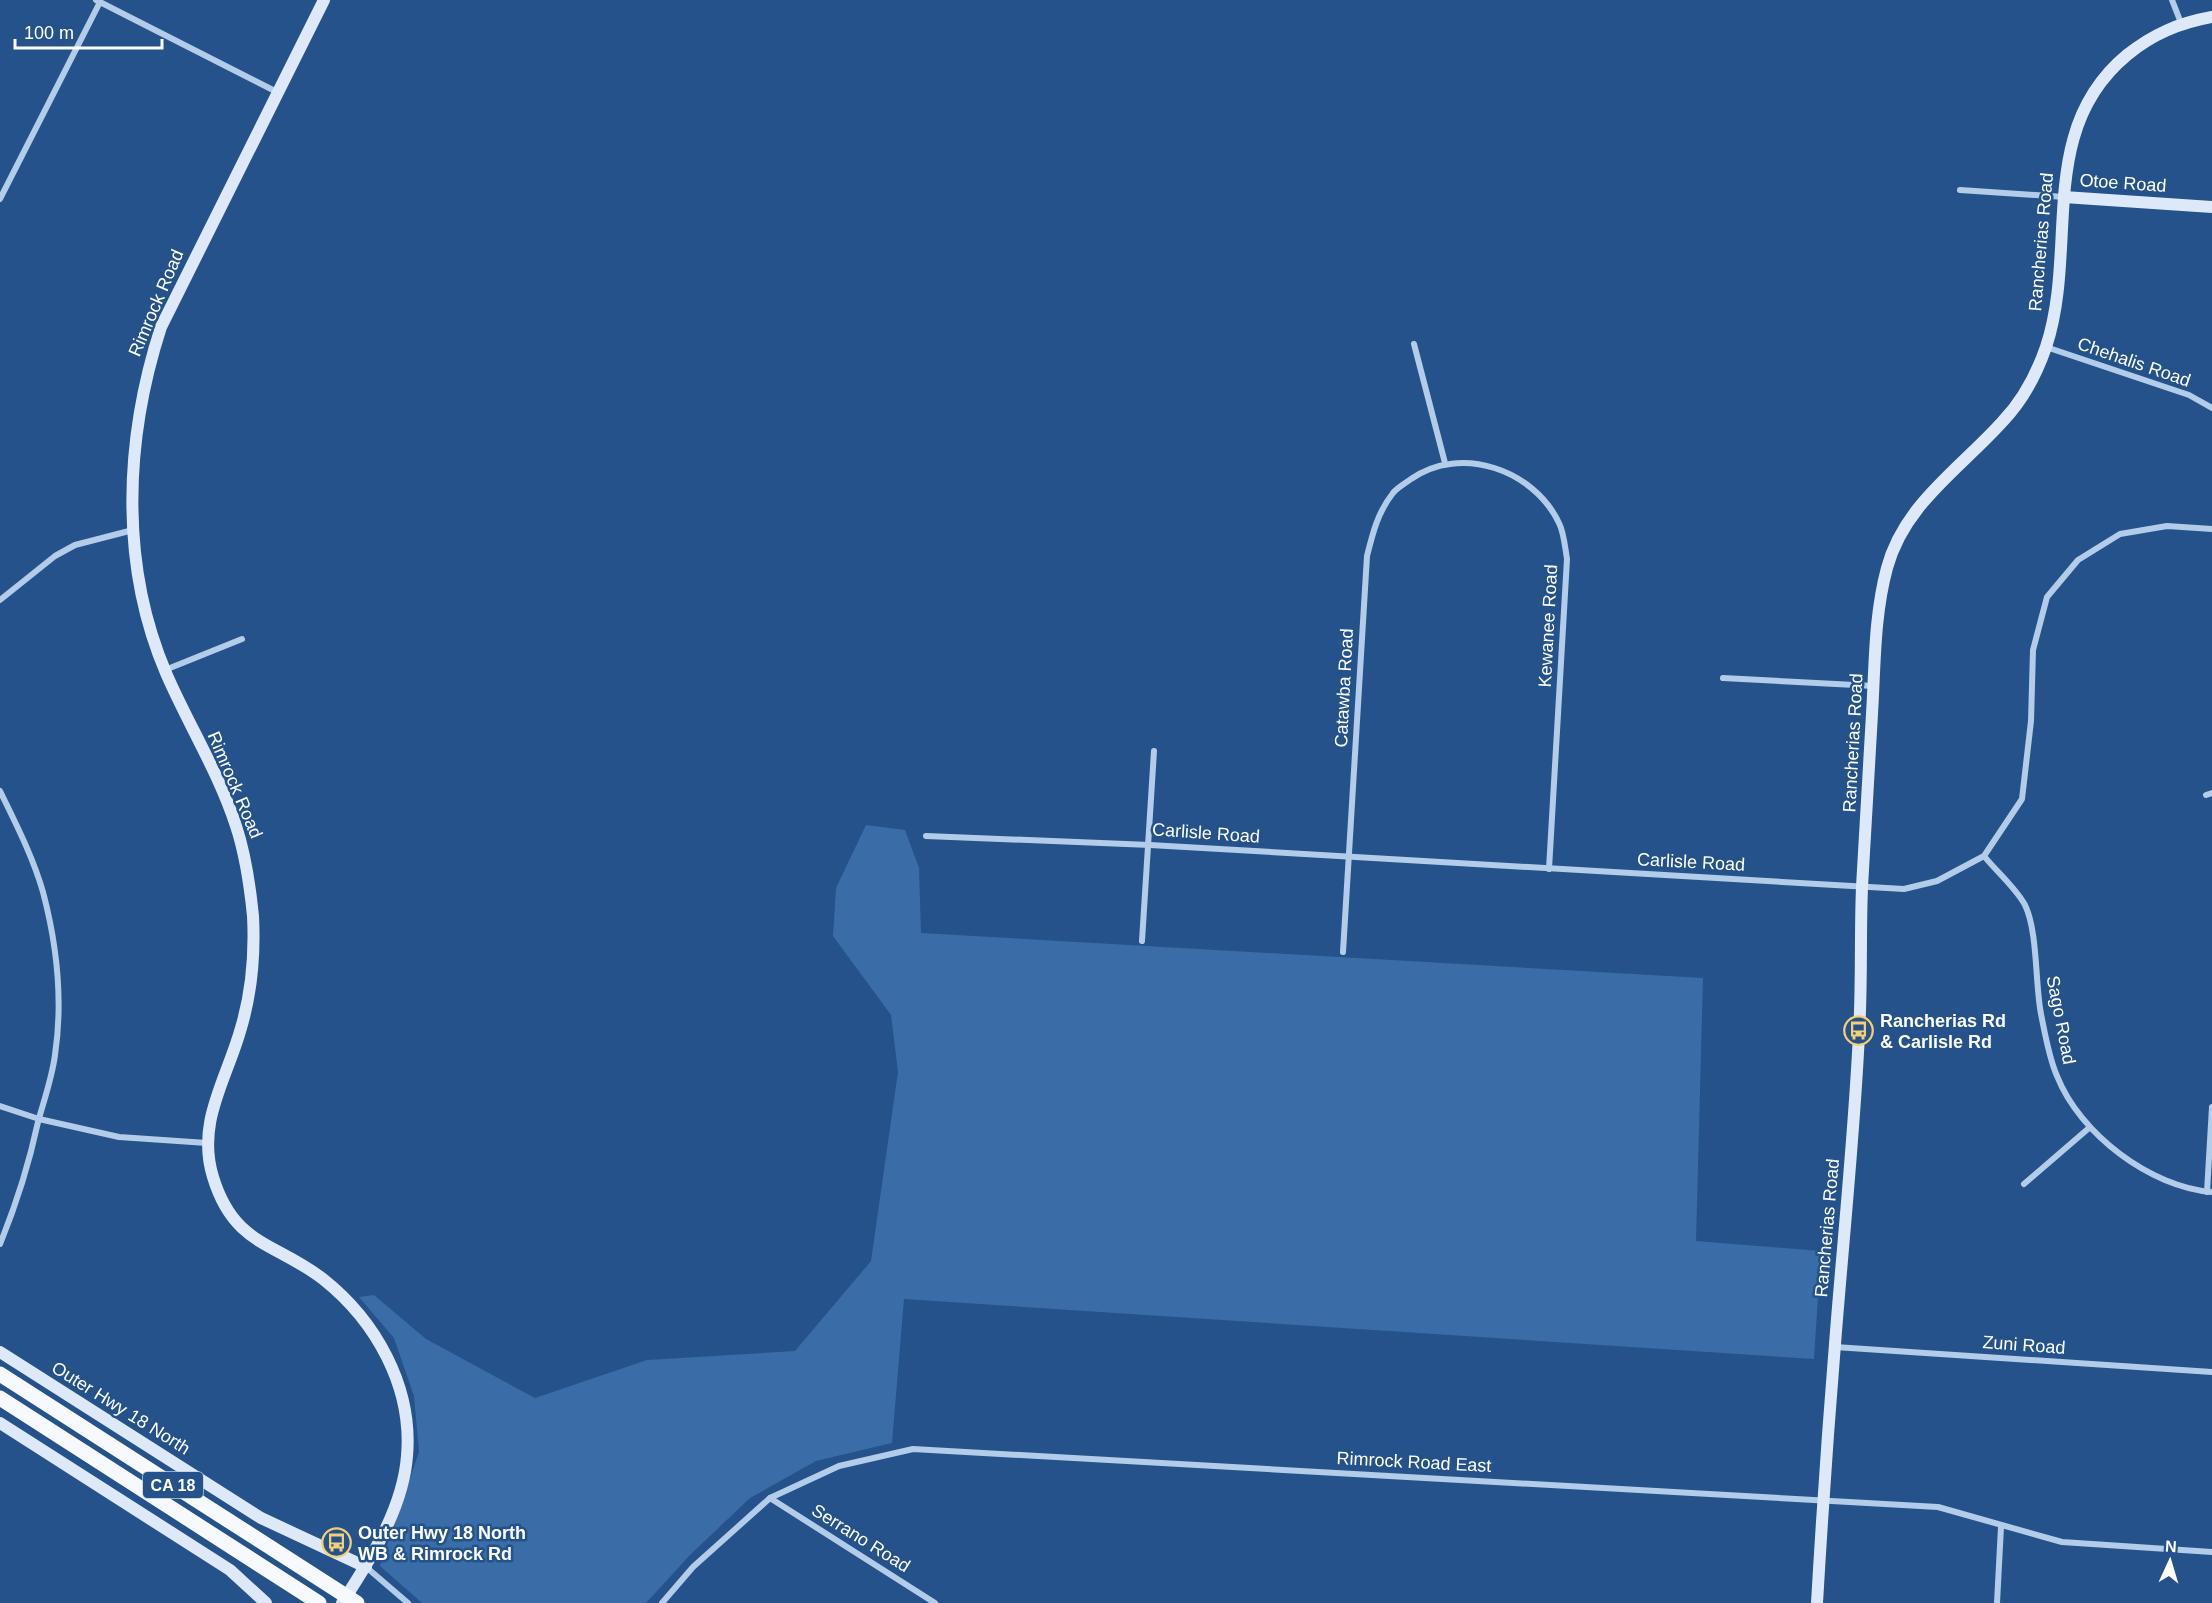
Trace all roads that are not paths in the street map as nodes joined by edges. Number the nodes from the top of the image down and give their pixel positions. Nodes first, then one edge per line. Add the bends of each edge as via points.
1 (324, 0) edge
2 (2172, 0) edge
3 (98, 1) edge
4 (2212, 17) edge
5 (2181, 23) junction
6 (277, 92) junction
7 (1960, 190) dead end
8 (2064, 197) junction
9 (0, 199) edge
10 (2212, 207) edge
11 (1414, 344) dead end
12 (2046, 347) junction
13 (2212, 408) edge
14 (1445, 463) junction
15 (2212, 529) edge
16 (133, 530) junction
17 (0, 600) edge
18 (242, 639) dead end
19 (165, 670) junction
20 (1723, 678) dead end
21 (1874, 686) junction
22 (1154, 751) dead end
23 (0, 791) edge
24 (926, 836) dead end
25 (1150, 845) junction
26 (1984, 855) junction
27 (1349, 857) junction
28 (1549, 869) junction
29 (1862, 888) junction
30 (1142, 941) dead end
31 (1343, 952) dead end
32 (0, 1106) edge
33 (2212, 1107) edge
34 (39, 1119) junction
35 (2089, 1128) junction
36 (207, 1143) junction
37 (2024, 1184) dead end
38 (2209, 1192) edge
39 (0, 1244) edge
40 (1834, 1347) junction
41 (0, 1352) edge
42 (2212, 1372) edge
43 (0, 1374) edge
44 (0, 1398) edge
45 (0, 1423) edge
46 (770, 1498) junction
47 (1823, 1502) junction
48 (2001, 1527) junction
49 (2212, 1552) edge
50 (366, 1567) junction
51 (348, 1601) edge
52 (266, 1603) edge
53 (319, 1603) edge
54 (408, 1603) edge
55 (662, 1603) edge
56 (936, 1603) edge
57 (1817, 1603) edge
58 (1997, 1603) edge

1 - 6 street, Rimrock Road
2 - 5 street
3 - 6 street
3 - 9 street
4 - 5 street, Rancherias Road
5 - 8 street, Rancherias Road via 2145,40 2103,79 2070,144
6 - 16 street, Rimrock Road via 186,275 151,358 137,420
7 - 8 street, Otoe Road
8 - 10 street, Otoe Road
8 - 12 street, Rancherias Road via 2057,294
11 - 14 street
12 - 13 street, Chehalis Road via 2189,395
12 - 21 street, Rancherias Road via 2023,395 2006,419 1937,486 1908,520 1897,541 1881,593
14 - 27 street, Catawba Road via 1394,491 1375,522 1367,556
14 - 28 street, Kewanee Road via 1498,467 1536,490 1560,523 1568,559
15 - 26 street, Carlisle Road via 2167,526 2120,534 2078,560 2047,597 2033,650 2031,721 2022,799
16 - 17 street via 75,545
16 - 19 street, Rimrock Road via 151,632
18 - 19 street
19 - 36 street, Rimrock Road via 236,825 247,865 253,917 251,990 240,1032 212,1105
20 - 21 street
21 - 29 street, Rancherias Road
22 - 25 street
23 - 34 street via 30,853 55,944 55,1055
24 - 25 street, Carlisle Road
25 - 27 street, Carlisle Road
25 - 30 street
26 - 29 street, Carlisle Road via 1937,881 1904,890
26 - 35 street, Sago Road via 2025,905 2041,1013 2057,1077
27 - 28 street, Carlisle Road
27 - 31 street, Catawba Road
28 - 29 street, Carlisle Road
29 - 40 street, Rancherias Road via 1854,1115
32 - 34 street
33 - 38 street
34 - 36 street via 119,1137
34 - 39 street
35 - 37 street
35 - 38 street, Sago Road via 2134,1164 2173,1183
36 - 50 street, Rimrock Road via 211,1171 223,1204 241,1227 260,1244 322,1278 359,1312 378,1338 392,1370 408,1429 407,1458 400,1488
40 - 42 street, Zuni Road
40 - 47 street, Rancherias Road
41 - 50 street, Outer Hwy 18 North via 261,1518
43 - 51 main road, CA 18
44 - 53 main road, CA 18
45 - 52 street via 230,1570
46 - 47 street, Rimrock Road East via 839,1466 913,1449
46 - 55 street, Rimrock Road East via 693,1567
46 - 56 street, Serrano Road
47 - 48 street, Rimrock Road East via 1938,1507
47 - 57 street, Rancherias Road
48 - 49 street, Rimrock Road East via 2062,1542
48 - 58 street
50 - 51 street, Rimrock Road
50 - 54 street, Outer Hwy 18 North

